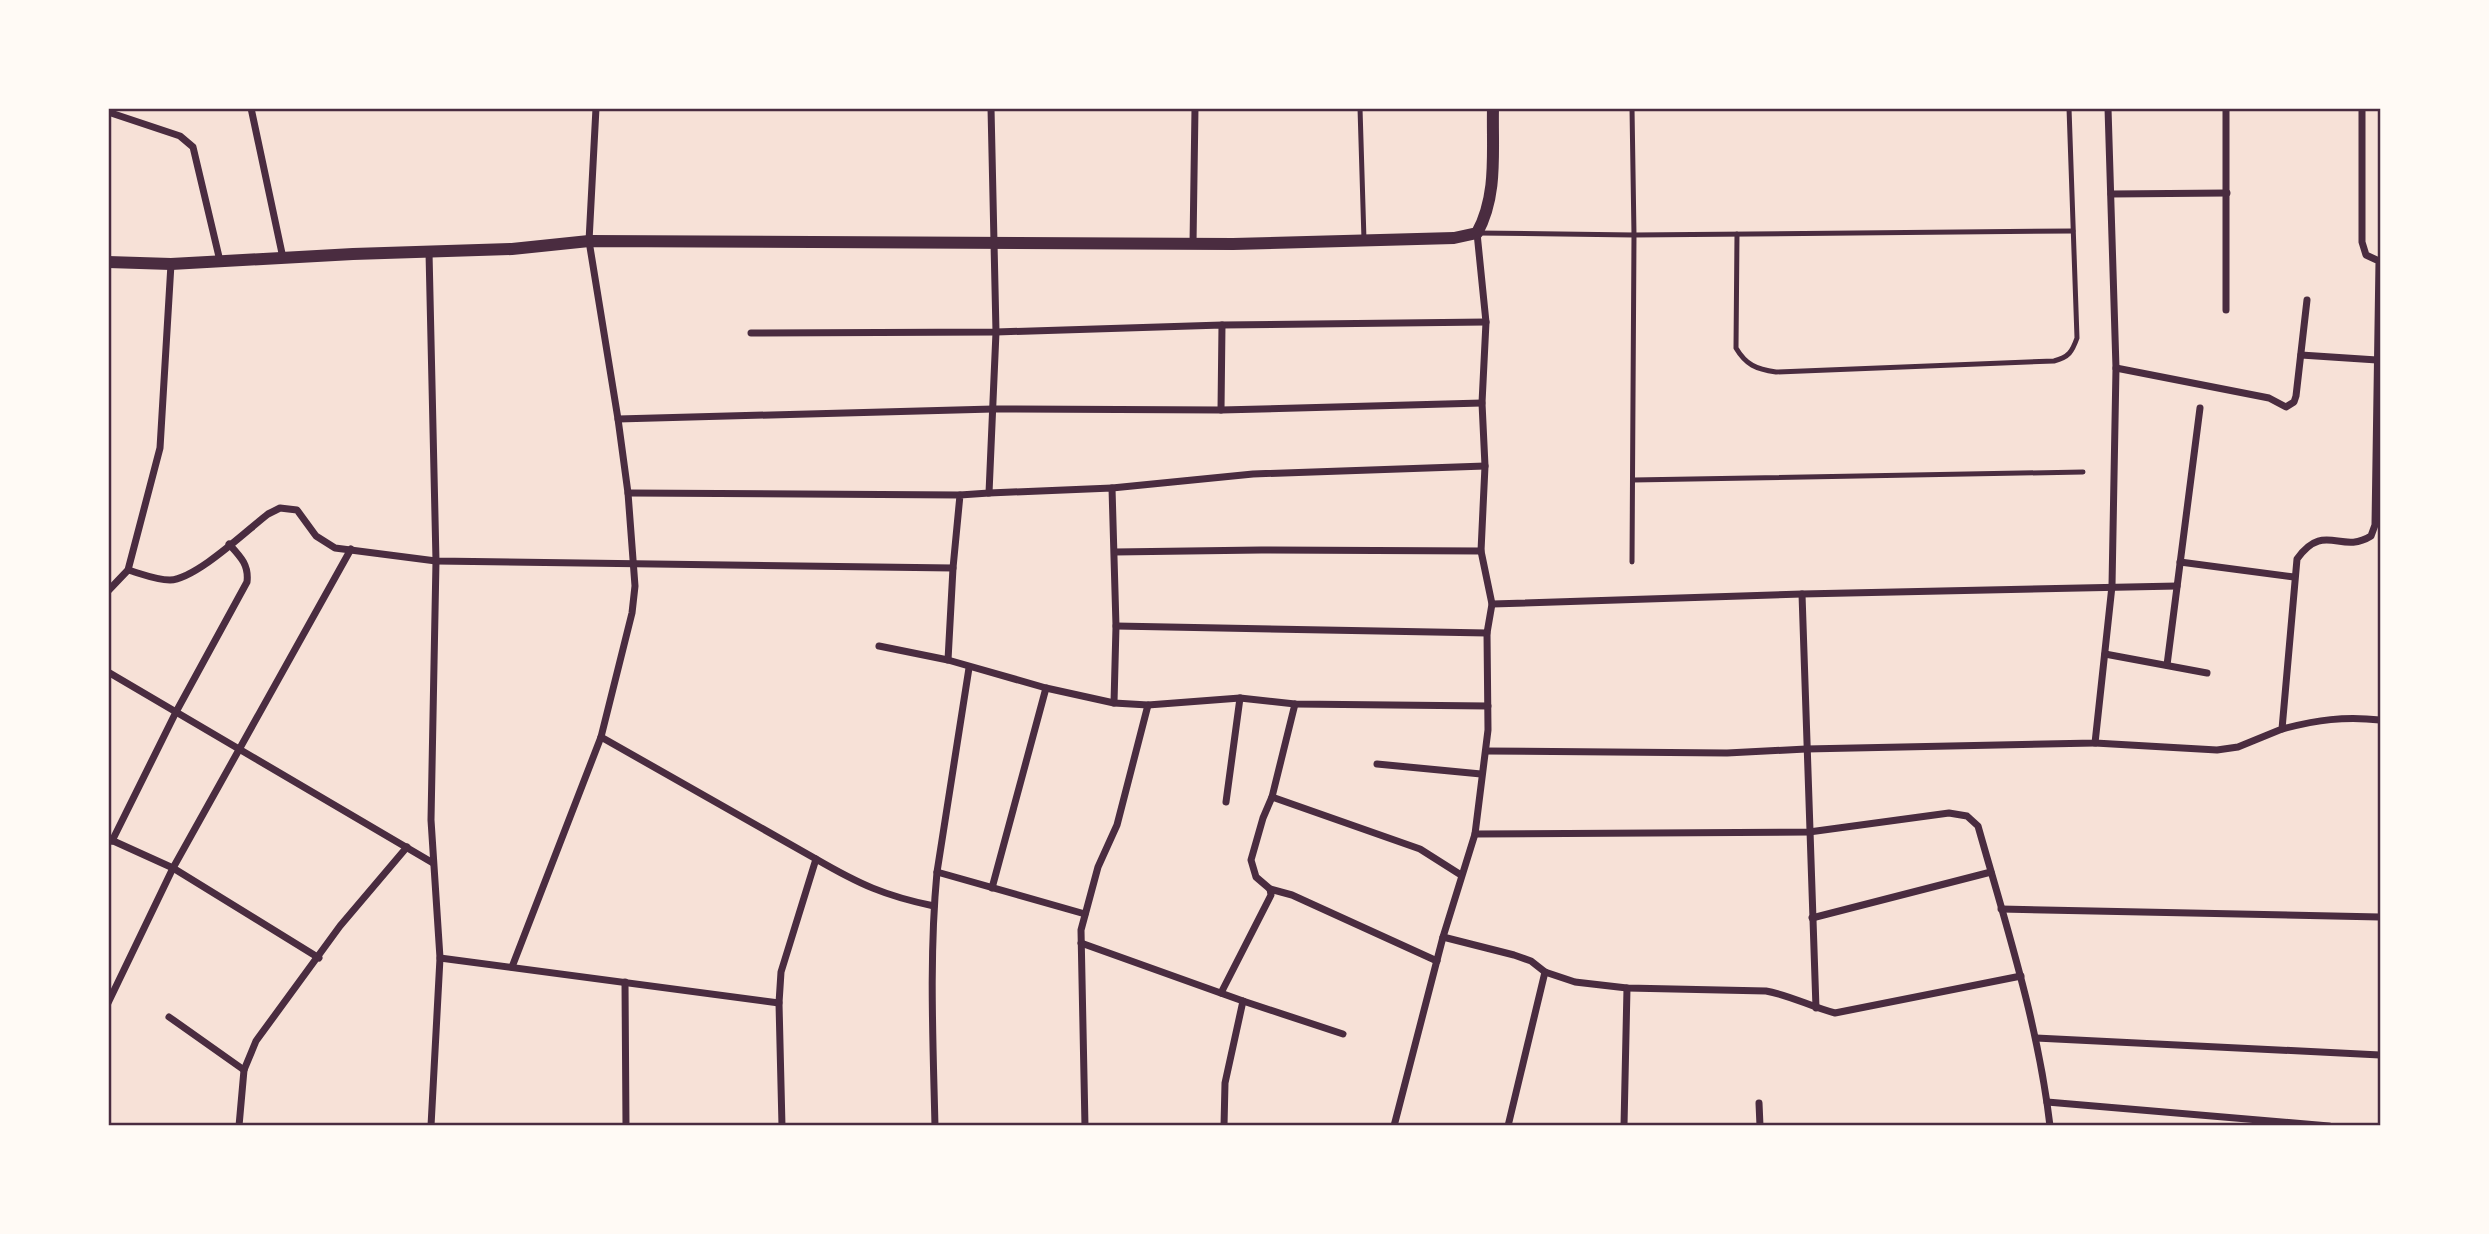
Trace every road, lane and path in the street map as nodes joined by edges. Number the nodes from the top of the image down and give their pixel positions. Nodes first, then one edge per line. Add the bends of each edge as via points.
1 (251, 108) edge
2 (596, 108) edge
3 (991, 108) edge
4 (1195, 108) edge
5 (1360, 108) edge
6 (1493, 108) edge
7 (1632, 108) edge
8 (2069, 108) edge
9 (2108, 108) edge
10 (2226, 108) edge
11 (2361, 108) edge
12 (108, 112) edge
13 (2227, 193) junction
14 (2112, 194) junction
15 (2073, 231) junction
16 (1477, 233) junction
17 (1737, 234) junction
18 (1633, 235) junction
19 (1364, 240) junction
20 (589, 241) junction
21 (995, 242) junction
22 (1193, 244) junction
23 (429, 252) junction
24 (283, 258) junction
25 (220, 261) junction
26 (2380, 261) edge
27 (108, 262) edge
28 (171, 264) junction
29 (2307, 300) dead end
30 (2226, 310) dead end
31 (1486, 322) junction
32 (1222, 326) junction
33 (751, 332) dead end
34 (996, 332) junction
35 (2301, 355) junction
36 (2377, 360) junction
37 (2116, 368) junction
38 (1482, 402) junction
39 (2200, 408) dead end
40 (993, 409) junction
41 (1221, 410) junction
42 (618, 419) junction
43 (1485, 466) junction
44 (2083, 472) dead end
45 (1633, 480) junction
46 (1112, 488) junction
47 (628, 493) junction
48 (989, 493) junction
49 (960, 495) junction
50 (229, 544) junction
51 (351, 549) junction
52 (1481, 551) junction
53 (1115, 552) junction
54 (436, 561) junction
55 (634, 562) junction
56 (1632, 562) dead end
57 (2180, 562) junction
58 (953, 568) junction
59 (128, 570) junction
60 (2294, 577) junction
61 (2112, 586) junction
62 (2177, 586) junction
63 (108, 592) edge
64 (1802, 594) junction
65 (1492, 604) junction
66 (1116, 626) junction
67 (1487, 633) junction
68 (879, 646) dead end
69 (2105, 654) junction
70 (948, 660) junction
71 (2167, 666) junction
72 (970, 668) junction
73 (108, 672) edge
74 (2207, 673) dead end
75 (1046, 688) junction
76 (1240, 698) junction
77 (1115, 703) junction
78 (1295, 704) junction
79 (1148, 705) junction
80 (1488, 706) junction
81 (176, 712) junction
82 (2381, 720) edge
83 (2282, 729) junction
84 (601, 737) junction
85 (2095, 743) junction
86 (1806, 748) junction
87 (241, 749) junction
88 (1486, 751) junction
89 (1377, 764) dead end
90 (1481, 774) junction
91 (1272, 797) junction
92 (1226, 802) dead end
93 (1809, 832) junction
94 (1475, 834) junction
95 (110, 840) edge
96 (407, 847) junction
97 (816, 859) junction
98 (433, 863) junction
99 (173, 868) junction
100 (937, 872) junction
101 (1991, 872) junction
102 (1461, 875) junction
103 (992, 888) junction
104 (1269, 890) junction
105 (934, 906) junction
106 (2001, 909) junction
107 (1085, 914) junction
108 (2381, 916) edge
109 (1812, 918) junction
110 (1443, 937) junction
111 (1081, 943) junction
112 (319, 958) junction
113 (440, 958) junction
114 (1437, 961) junction
115 (512, 967) junction
116 (1545, 972) junction
117 (2021, 976) junction
118 (625, 982) junction
119 (1627, 988) junction
120 (1221, 993) junction
121 (1243, 1001) junction
122 (108, 1003) edge
123 (779, 1003) junction
124 (1816, 1008) junction
125 (169, 1017) dead end
126 (1343, 1034) dead end
127 (2036, 1038) junction
128 (2381, 1055) edge
129 (244, 1070) junction
130 (1759, 1102) dead end
131 (2047, 1102) junction
132 (239, 1125) edge
133 (431, 1125) edge
134 (626, 1125) edge
135 (782, 1125) edge
136 (935, 1125) edge
137 (1085, 1125) edge
138 (1224, 1125) edge
139 (1394, 1125) edge
140 (1508, 1125) edge
141 (1624, 1125) edge
142 (1760, 1125) edge
143 (2050, 1125) edge
144 (2329, 1125) edge

1 - 24 street
2 - 20 street
3 - 21 street
4 - 22 street
5 - 19 lane
6 - 16 street via 1492,194
7 - 18 lane
8 - 15 lane
9 - 14 street
10 - 13 street
11 - 26 street via 2362,242 2366,255
12 - 25 street via 180,136 193,147
13 - 14 street
13 - 30 street
14 - 37 street
15 - 17 lane
15 - 17 lane via 2077,338 2065,358 1776,372 1757,369 1743,360 1736,348
16 - 18 lane
16 - 19 street via 1454,238
16 - 31 street
17 - 18 lane
18 - 45 lane
19 - 22 street
20 - 21 street
20 - 23 street
20 - 42 street
21 - 22 street
21 - 34 street
23 - 24 street
23 - 54 street
24 - 25 street
25 - 28 street
26 - 36 street
27 - 28 street
28 - 59 street via 160,447
29 - 35 street
31 - 32 street
31 - 38 street
32 - 34 street
32 - 41 street
33 - 34 street
34 - 40 street
35 - 36 street
35 - 37 street via 2296,396 2287,407 2269,398
36 - 60 street via 2375,526 2371,536 2358,542 2315,540 2297,559
37 - 61 street
38 - 41 street
38 - 43 street
39 - 57 street
40 - 41 street
40 - 42 street
40 - 48 street
42 - 47 street
43 - 46 street via 1253,474
43 - 52 street
44 - 45 lane
45 - 56 lane
46 - 48 street
46 - 53 street
47 - 49 street
47 - 55 street
48 - 49 street
49 - 58 street
50 - 51 street via 281,508 297,510 316,536 335,548
50 - 59 street via 190,575 173,580
50 - 81 street via 243,559 247,582
51 - 54 street
51 - 87 street
52 - 53 street
52 - 65 street
53 - 66 street
54 - 55 street
54 - 98 street
55 - 58 street
55 - 84 street via 632,613
57 - 60 street
57 - 62 street
58 - 70 street
59 - 63 street
60 - 83 street
61 - 62 street
61 - 64 street
61 - 69 street
62 - 71 street
64 - 65 street
64 - 86 street
65 - 67 street
66 - 67 street
66 - 77 street
67 - 80 street
68 - 70 street
69 - 71 street
69 - 85 street
70 - 72 street
71 - 74 street
72 - 75 street
72 - 100 street
73 - 81 street
75 - 77 street
75 - 103 street
76 - 78 street
76 - 79 street
76 - 92 street
77 - 79 street
78 - 80 street
78 - 91 street
79 - 107 street via 1116,825
80 - 88 street
81 - 87 street
81 - 95 street
82 - 83 street via 2320,719
83 - 85 street via 2238,747 2217,750
84 - 97 street
84 - 115 street
85 - 86 street
86 - 88 street
86 - 93 street
87 - 96 street
87 - 99 street
88 - 90 street
89 - 90 street
90 - 94 street
91 - 102 street via 1420,849
91 - 104 street via 1251,860 1256,877
93 - 94 street
93 - 101 street via 1949,813 1967,816 1978,826
93 - 109 street
94 - 102 street
95 - 99 street
96 - 98 street
96 - 112 street
97 - 105 street via 860,884
97 - 123 street via 781,972
98 - 113 street
99 - 112 street
99 - 122 street
100 - 103 street
100 - 105 street
101 - 106 street
101 - 109 street
102 - 110 street
103 - 107 street
104 - 114 street via 1292,895
104 - 120 street via 1271,895
105 - 136 street
106 - 108 street
106 - 117 street
107 - 111 street
109 - 124 street
110 - 114 street
110 - 116 street via 1514,955
111 - 120 street
111 - 137 street
112 - 129 street via 256,1041
113 - 115 street
113 - 133 street
114 - 139 street
115 - 118 street
116 - 119 street via 1575,982
116 - 140 street
117 - 124 street via 1854,1011
117 - 127 street
118 - 123 street
118 - 134 street
119 - 124 street via 1766,991 1783,993
119 - 141 street
120 - 121 street
121 - 126 street
121 - 138 street via 1225,1083
123 - 135 street
125 - 129 street
127 - 128 street
127 - 131 street
129 - 132 street
130 - 142 street
131 - 143 street
131 - 144 street

